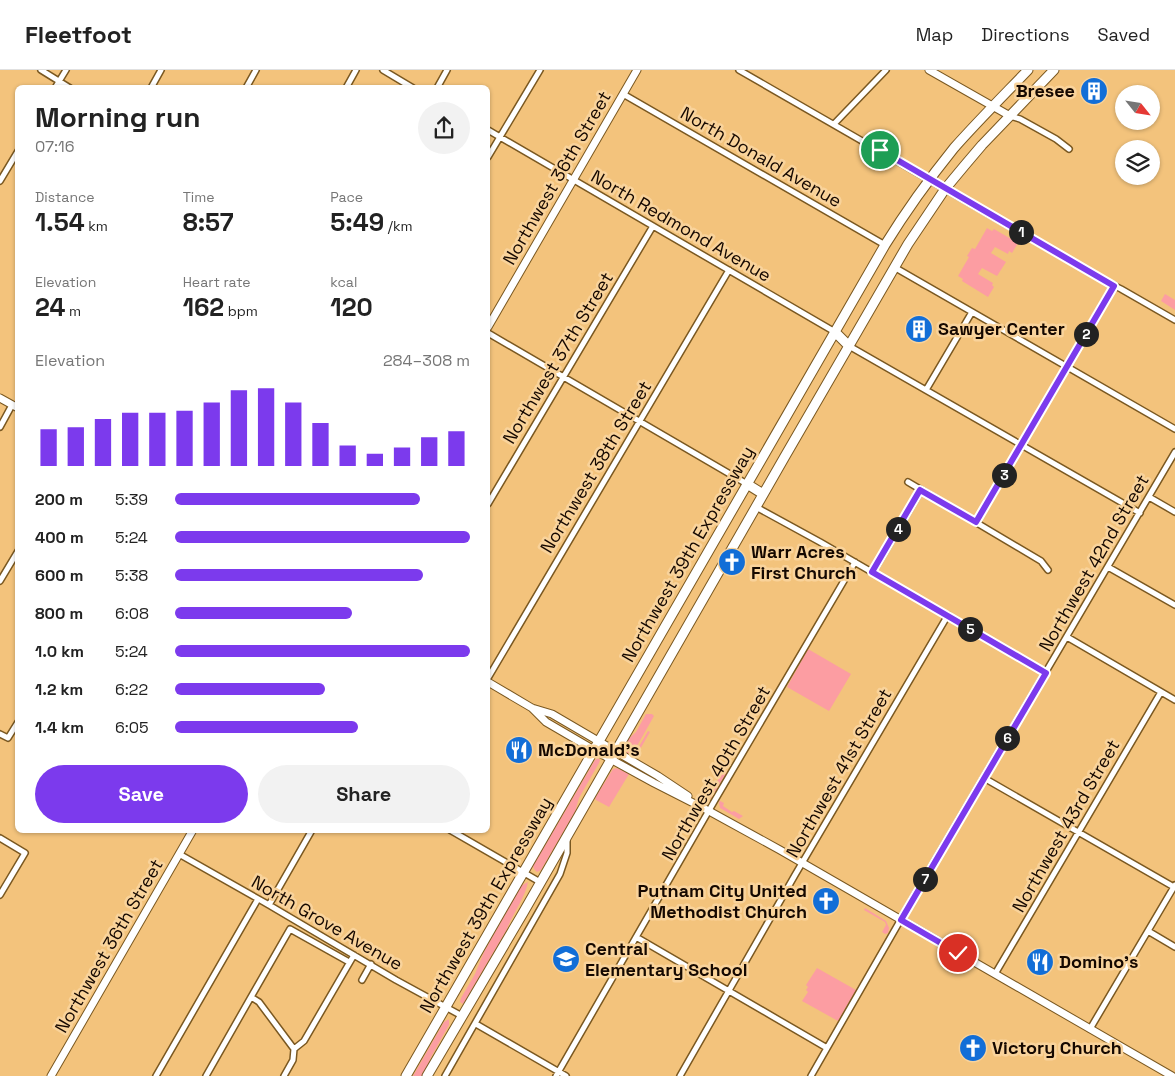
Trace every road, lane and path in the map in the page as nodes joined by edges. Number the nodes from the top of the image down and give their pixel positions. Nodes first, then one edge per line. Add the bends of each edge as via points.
1 (41, 70) edge
2 (66, 70) edge
3 (161, 70) edge
4 (256, 70) edge
5 (356, 70) edge
6 (383, 70) edge
7 (447, 70) edge
8 (540, 70) edge
9 (637, 70) edge
10 (739, 70) edge
11 (886, 70) edge
12 (929, 70) edge
13 (1028, 70) edge
14 (1054, 70) edge
15 (749, 72) edge
16 (59, 81) junction
17 (57, 85) edge
18 (65, 85) edge
19 (153, 85) edge
20 (248, 85) edge
21 (348, 85) edge
22 (407, 85) edge
23 (439, 85) edge
24 (623, 94) junction
25 (993, 106) junction
26 (1010, 116) junction
27 (834, 124) junction
28 (490, 131) edge
29 (499, 136) junction
30 (1069, 149) dead end
31 (490, 152) edge
32 (15, 156) edge
33 (573, 179) junction
34 (929, 179) junction
35 (0, 181) edge
36 (945, 189) junction
37 (653, 226) junction
38 (884, 244) junction
39 (894, 267) junction
40 (729, 270) junction
41 (1114, 286) junction
42 (972, 312) junction
43 (1175, 320) edge
44 (490, 324) edge
45 (835, 332) junction
46 (490, 335) edge
47 (849, 346) junction
48 (1067, 366) junction
49 (562, 377) junction
50 (926, 390) junction
51 (0, 398) edge
52 (15, 406) edge
53 (788, 413) junction
54 (639, 421) junction
55 (804, 422) junction
56 (0, 427) edge
57 (1175, 429) edge
58 (1022, 444) junction
59 (1175, 452) edge
60 (908, 482) dead end
61 (747, 484) junction
62 (920, 490) junction
63 (764, 494) junction
64 (740, 497) junction
65 (1149, 497) junction
66 (490, 501) edge
67 (756, 507) junction
68 (1175, 512) edge
69 (1140, 513) junction
70 (976, 522) junction
71 (15, 556) edge
72 (855, 562) junction
73 (1108, 566) junction
74 (1048, 570) dead end
75 (872, 572) junction
76 (0, 581) edge
77 (1175, 605) edge
78 (948, 615) junction
79 (1067, 637) junction
80 (1046, 673) junction
81 (490, 675) edge
82 (490, 683) edge
83 (1161, 692) junction
84 (1175, 700) edge
85 (532, 708) junction
86 (15, 727) edge
87 (0, 734) edge
88 (600, 741) junction
89 (594, 750) junction
90 (616, 750) junction
91 (611, 759) junction
92 (984, 778) junction
93 (709, 810) junction
94 (1079, 832) junction
95 (191, 833) edge
96 (310, 833) edge
97 (455, 833) edge
98 (567, 835) junction
99 (0, 838) edge
100 (179, 854) junction
101 (802, 863) junction
102 (524, 872) junction
103 (540, 882) junction
104 (1175, 886) edge
105 (0, 895) edge
106 (258, 899) junction
107 (269, 905) junction
108 (295, 920) junction
109 (901, 920) junction
110 (290, 929) junction
111 (1148, 931) junction
112 (636, 937) junction
113 (1175, 947) edge
114 (354, 955) junction
115 (349, 962) junction
116 (371, 964) junction
117 (995, 974) junction
118 (362, 980) dead end
119 (728, 991) junction
120 (251, 997) junction
121 (446, 1007) junction
122 (462, 1016) junction
123 (476, 1024) junction
124 (1090, 1029) junction
125 (827, 1048) junction
126 (294, 1049) junction
127 (557, 1074) edge
128 (51, 1076) edge
129 (156, 1076) edge
130 (206, 1076) edge
131 (284, 1076) edge
132 (406, 1076) edge
133 (427, 1076) edge
134 (446, 1076) edge
135 (566, 1076) edge
136 (680, 1076) edge
137 (811, 1076) edge
138 (1172, 1076) edge

1 - 16 street
2 - 16 street
3 - 19 street
4 - 20 street
5 - 21 street
6 - 22 street
7 - 23 street
8 - 29 street
9 - 24 main road, Northwest 36th Street
10 - 15 street
11 - 27 street
12 - 25 main road
13 - 25 highway, Northwest 39th Expressway
14 - 26 highway, Northwest 39th Expressway
15 - 27 street
16 - 17 street
16 - 18 street
24 - 33 main road, Northwest 36th Street
24 - 38 street, North Donald Avenue
25 - 26 main road
25 - 34 highway, Northwest 39th Expressway
26 - 30 street
26 - 36 highway, Northwest 39th Expressway
27 - 34 street
28 - 29 street, North Redmond Avenue
29 - 31 street
29 - 33 street, North Redmond Avenue
32 - 35 street
33 - 37 street, North Redmond Avenue
33 - 44 main road, Northwest 36th Street
34 - 36 street
34 - 38 highway, Northwest 39th Expressway
36 - 39 highway, Northwest 39th Expressway
36 - 41 street
37 - 40 street, North Redmond Avenue
37 - 49 street, Northwest 37th Street
38 - 45 highway, Northwest 39th Expressway
39 - 42 street
39 - 47 highway, Northwest 39th Expressway
40 - 45 street, North Redmond Avenue
40 - 54 street, Northwest 38th Street
41 - 43 street
41 - 48 street
42 - 48 street
42 - 50 street
45 - 47 highway
45 - 53 highway, Northwest 39th Expressway
46 - 49 street
47 - 50 street
47 - 55 highway, Northwest 39th Expressway
48 - 57 street
48 - 58 street
49 - 54 street
49 - 66 street, Northwest 37th Street
50 - 58 street
51 - 52 main road
52 - 56 street
53 - 55 highway
53 - 61 highway, Northwest 39th Expressway
54 - 61 street
54 - 81 street, Northwest 38th Street
55 - 63 highway, Northwest 39th Expressway
58 - 69 street
58 - 70 street
59 - 65 street, Northwest 42nd Street
60 - 62 street
61 - 63 highway
61 - 64 highway, Northwest 39th Expressway
62 - 70 street
62 - 75 street
63 - 67 highway, Northwest 39th Expressway
64 - 67 highway
64 - 88 highway, Northwest 39th Expressway
65 - 68 street
65 - 69 street, Northwest 42nd Street
67 - 72 street
67 - 90 highway, Northwest 39th Expressway
69 - 73 street, Northwest 42nd Street
70 - 74 street via 1041,561
71 - 76 street
72 - 75 street
72 - 93 street, Northwest 40th Street
73 - 77 street
73 - 79 street, Northwest 42nd Street
75 - 78 street
78 - 80 street
78 - 101 street, Northwest 41st Street
79 - 80 street, Northwest 42nd Street
79 - 83 street
80 - 92 street, Northwest 42nd Street
82 - 85 main road
83 - 84 street
83 - 94 street, Northwest 43rd Street
85 - 88 main road via 552,714
85 - 89 main road via 546,722
86 - 87 street via 8,738
88 - 89 highway, Northwest 39th Expressway
88 - 90 main road
89 - 91 main road
89 - 102 highway, Northwest 39th Expressway
90 - 91 highway, Northwest 39th Expressway
90 - 93 main road
91 - 93 main road
91 - 98 highway, Northwest 39th Expressway
92 - 94 street
92 - 109 street, Northwest 42nd Street
93 - 101 main road
93 - 112 street, Northwest 40th Street
94 - 104 street
94 - 117 street, Northwest 43rd Street
95 - 100 main road, Northwest 36th Street
96 - 107 street
97 - 102 street
98 - 103 highway, Northwest 39th Expressway
98 - 123 street, Northwest 39th Expressway via 567,853 560,874
99 - 105 street via 25,852
100 - 106 street, North Grove Avenue
100 - 128 main road, Northwest 36th Street
101 - 109 main road
101 - 119 street, Northwest 41st Street
102 - 103 street
102 - 121 highway, Northwest 39th Expressway
103 - 122 highway, Northwest 39th Expressway
104 - 111 street
106 - 107 street, North Grove Avenue
106 - 129 street
107 - 108 street, North Grove Avenue
108 - 110 street
108 - 114 street, North Grove Avenue
109 - 117 main road
109 - 125 street, Northwest 42nd Street
110 - 115 street
110 - 120 street
111 - 113 street
111 - 124 street
112 - 119 street
112 - 127 street, Northwest 40th Street
114 - 115 street
114 - 116 street, North Grove Avenue
115 - 126 street via 304,1041
116 - 118 street
116 - 121 street, North Grove Avenue
117 - 124 main road
119 - 125 street
119 - 136 street, Northwest 41st Street
120 - 126 street via 259,1002
120 - 130 street
121 - 122 street, North Grove Avenue
121 - 132 highway, Northwest 39th Expressway
122 - 133 highway, Northwest 39th Expressway
123 - 127 street
123 - 134 street, Northwest 39th Expressway
124 - 138 main road
125 - 137 street, Northwest 42nd Street
126 - 131 street via 293,1060
127 - 135 street

